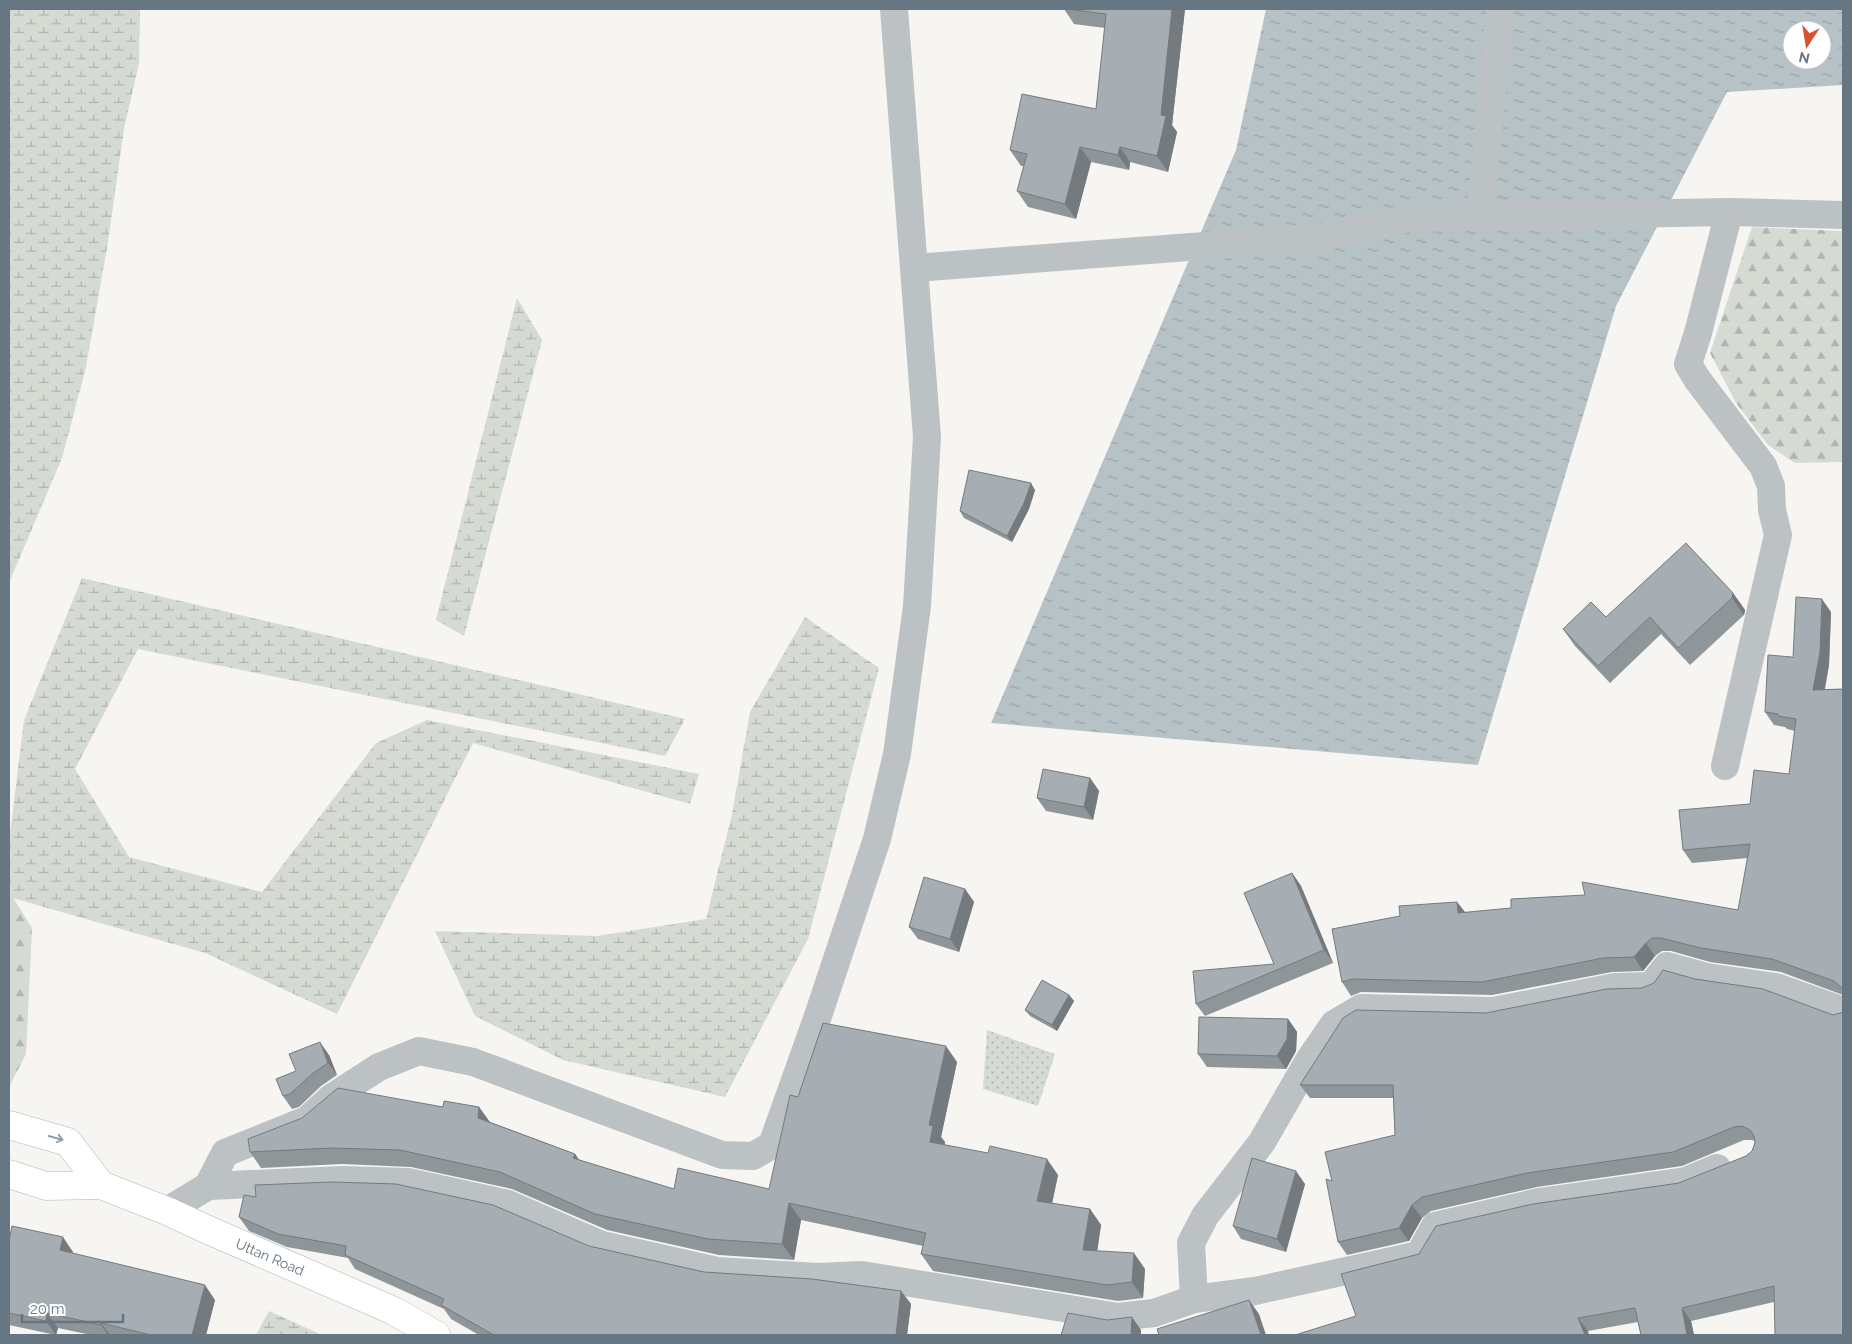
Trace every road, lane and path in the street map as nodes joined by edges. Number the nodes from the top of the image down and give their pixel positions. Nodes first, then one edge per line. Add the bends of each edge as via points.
1 (894, 9) edge
2 (1500, 9) edge
3 (1729, 212) junction
4 (1843, 215) edge
5 (1480, 217) junction
6 (915, 268) junction
7 (1725, 766) dead end
8 (1843, 1012) edge
9 (9, 1125) edge
10 (1740, 1159) edge
11 (9, 1174) edge
12 (101, 1185) junction
13 (208, 1186) junction
14 (167, 1211) junction
15 (1194, 1299) junction
16 (436, 1335) edge

1 - 6 street
2 - 5 street
3 - 4 street
3 - 5 street
3 - 7 street via 1688,364 1763,466 1771,486 1778,535
5 - 6 street via 1409,218 1322,237
6 - 13 street via 927,436 917,606 897,754 877,839 772,1145 753,1156 722,1155 473,1062 419,1051 379,1067 331,1098 308,1120 225,1153
8 - 15 street via 1776,988 1707,977 1667,966 1651,986 1615,987 1493,1011 1361,1008 1334,1024 1262,1142 1206,1216 1191,1243
9 -> 12 main road via 68,1142
10 - 15 street via 1686,1181 1539,1202 1435,1226 1419,1255 1255,1291
11 - 12 main road, Uttan Road via 46,1186
12 - 14 main road, Uttan Road
13 - 14 street
13 - 15 street via 343,1180 408,1182 508,1204 602,1245 717,1271 818,1277 862,1275 1118,1317 1154,1313
14 - 16 main road, Uttan Road via 394,1311

